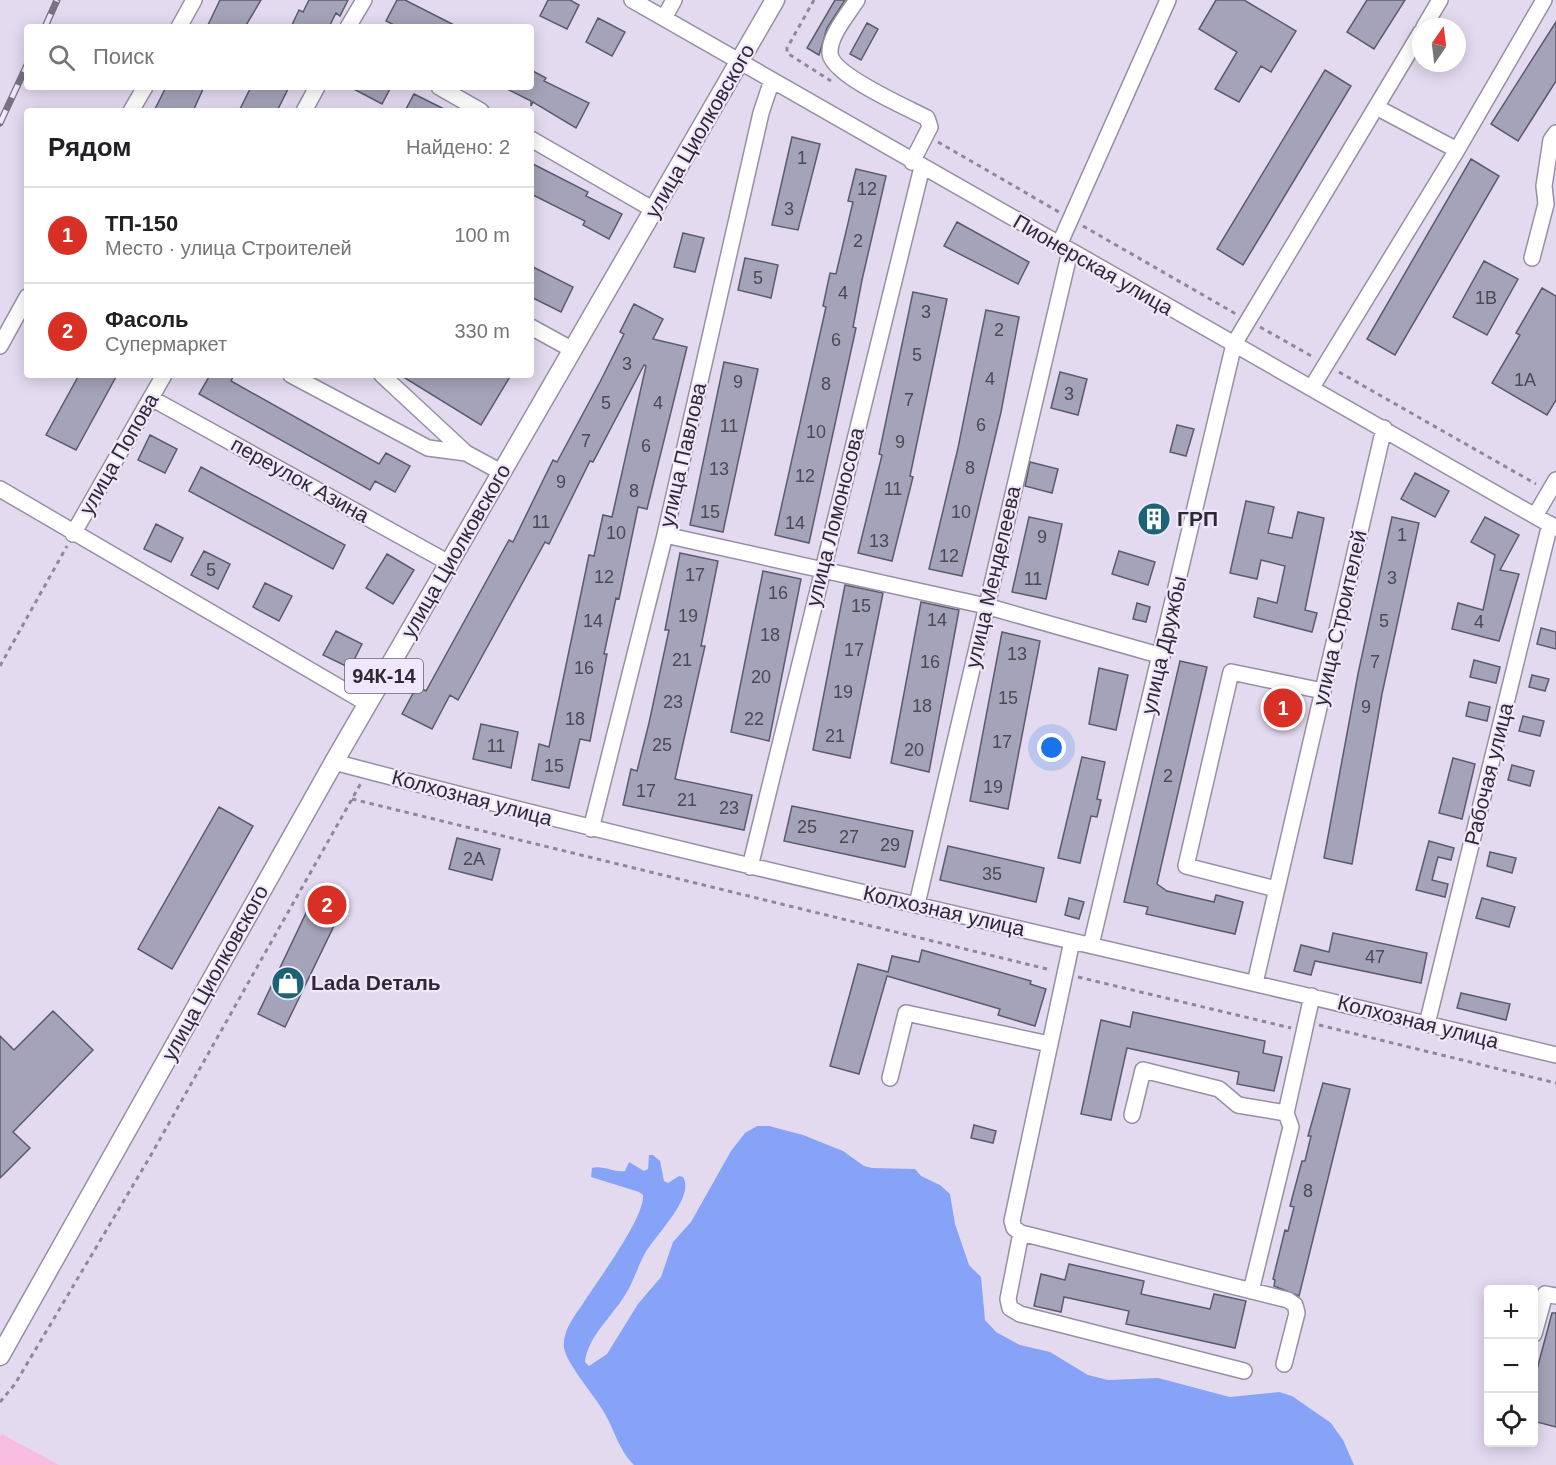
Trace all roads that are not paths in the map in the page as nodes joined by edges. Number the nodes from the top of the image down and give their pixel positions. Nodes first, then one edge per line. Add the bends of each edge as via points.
1 (194, 0) edge
2 (364, 0) edge
3 (632, 0) edge
4 (674, 0) edge
5 (775, 0) edge
6 (857, 0) edge
7 (1168, 0) edge
8 (1440, 0) edge
9 (1544, 0) edge
10 (664, 18) junction
11 (1429, 18) edge
12 (181, 24) edge
13 (350, 24) edge
14 (1412, 48) edge
15 (740, 62) junction
16 (772, 80) junction
17 (143, 90) edge
18 (314, 90) edge
19 (444, 90) edge
20 (133, 108) edge
21 (306, 108) edge
22 (476, 108) edge
23 (1378, 108) junction
24 (1556, 133) edge
25 (534, 142) edge
26 (1457, 150) junction
27 (917, 165) junction
28 (654, 210) junction
29 (1064, 248) junction
30 (1532, 258) dead end
31 (24, 302) edge
32 (534, 329) edge
33 (1234, 344) junction
34 (0, 346) edge
35 (572, 349) junction
36 (162, 378) edge
37 (297, 378) edge
38 (385, 378) edge
39 (1312, 387) junction
40 (151, 398) junction
41 (1384, 428) junction
42 (466, 453) junction
43 (501, 472) junction
44 (1552, 486) edge
45 (0, 489) edge
46 (1535, 516) junction
47 (1553, 526) edge
48 (73, 534) junction
49 (665, 535) junction
50 (449, 563) junction
51 (822, 570) junction
52 (986, 606) junction
53 (1162, 656) junction
54 (1323, 691) junction
55 (368, 704) junction
56 (334, 762) junction
57 (591, 829) junction
58 (750, 867) junction
59 (1276, 889) junction
60 (917, 904) junction
61 (1072, 941) junction
62 (1091, 945) junction
63 (1255, 983) junction
64 (1312, 996) junction
65 (1427, 1024) junction
66 (1049, 1044) junction
67 (1556, 1055) edge
68 (890, 1078) dead end
69 (1286, 1113) junction
70 (1132, 1115) dead end
71 (1022, 1233) junction
72 (1251, 1291) junction
73 (1556, 1296) edge
74 (1538, 1317) edge
75 (0, 1356) edge
76 (1284, 1364) dead end
77 (1244, 1371) dead end

1 - 12 street
2 - 13 street
3 - 10 street, Пионерская улица
4 - 10 street
5 - 15 main road, улица Циолковского / 94К-14
6 - 27 street, улица Ломоносова via 833,40 832,61 843,73 927,118 930,122
7 - 29 street, улица Менделеева via 1071,219
8 - 11 street
9 - 26 street
10 - 15 street, Пионерская улица
14 - 23 street, улица Дружбы
15 - 16 street, Пионерская улица
15 - 28 main road, улица Циолковского / 94К-14
16 - 27 street, Пионерская улица
16 - 49 street, улица Павлова
17 - 20 street
18 - 21 street
19 - 22 street
23 - 26 street
23 - 33 street, улица Дружбы
24 - 30 street via 1551,140 1544,186 1546,204
25 - 28 street
26 - 39 street
27 - 29 street, Пионерская улица
27 - 51 street, улица Ломоносова
28 - 35 main road, улица Циолковского / 94К-14
29 - 33 street, Пионерская улица
29 - 52 street, улица Менделеева
31 - 34 street
32 - 35 street
33 - 39 street, Пионерская улица
33 - 53 street, улица Дружбы
35 - 43 main road, улица Циолковского / 94К-14
36 - 40 street, улица Попова
37 - 42 street via 428,448
38 - 42 street
39 - 41 street, Пионерская улица
40 - 48 street, улица Попова
40 - 50 street, переулок Азина
41 - 46 street, Пионерская улица
41 - 54 street, улица Строителей
42 - 43 street
43 - 50 main road, улица Циолковского / 94К-14
44 - 46 street
45 - 48 street
46 - 47 street, Пионерская улица
47 - 65 street, Рабочая улица
48 - 55 street
49 - 51 street
49 - 57 street, улица Павлова
50 - 55 main road, улица Циолковского / 94К-14
51 - 52 street
51 - 58 street, улица Ломоносова
52 - 53 street
52 - 60 street, улица Менделеева
53 - 62 street, улица Дружбы
54 - 59 street, улица Строителей
54 - 59 street via 1231,672 1185,866
55 - 56 main road, улица Циолковского / 94К-14
56 - 57 street, Колхозная улица
56 - 75 main road, улица Циолковского / 94К-14
57 - 58 street, Колхозная улица
58 - 60 street, Колхозная улица
59 - 63 street, улица Строителей
60 - 61 street, Колхозная улица
61 - 62 street, Колхозная улица
61 - 66 street
62 - 63 street, Колхозная улица
63 - 64 street, Колхозная улица
64 - 65 street, Колхозная улица
64 - 69 street
65 - 67 street, Колхозная улица
66 - 68 street via 906,1013
66 - 71 street via 1012,1221
69 - 70 street via 1238,1106 1219,1089 1143,1070
69 - 72 street via 1291,1127
71 - 72 street
71 - 77 street via 1008,1299 1010,1308 1020,1314
72 - 76 street via 1295,1305 1297,1313
73 - 74 street via 1545,1294

